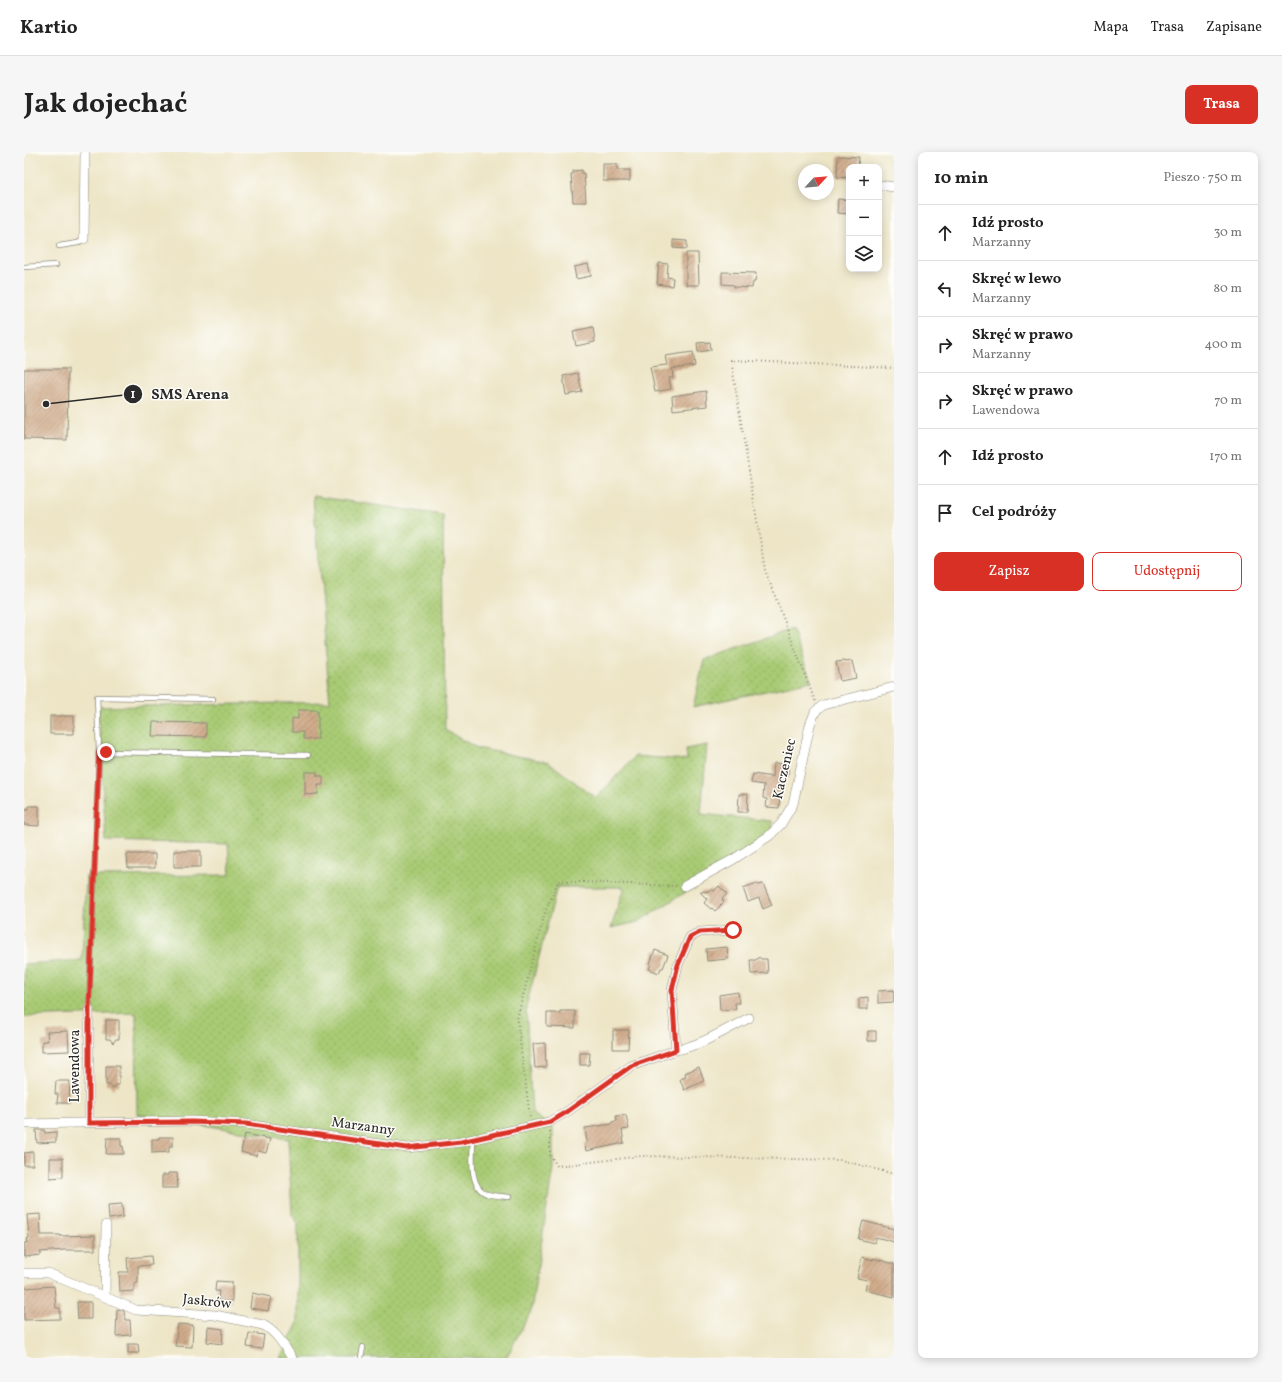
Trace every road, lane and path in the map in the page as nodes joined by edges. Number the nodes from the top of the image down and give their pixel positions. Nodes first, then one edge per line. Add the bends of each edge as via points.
1 (85, 152) edge
2 (882, 185) edge
3 (894, 187) edge
4 (84, 239) joint
5 (59, 246) dead end
6 (56, 265) dead end
7 (24, 267) edge
8 (894, 368) edge
9 (894, 687) edge
10 (213, 699) dead end
11 (818, 709) junction
12 (99, 752) junction
13 (308, 754) dead end
14 (685, 886) joint
15 (733, 930) dead end
16 (89, 1010) joint
17 (749, 1018) dead end
18 (676, 1050) junction
19 (550, 1122) junction
20 (89, 1123) junction
21 (24, 1124) edge
22 (531, 1126) junction
23 (473, 1139) junction
24 (894, 1174) edge
25 (509, 1197) dead end
26 (106, 1225) dead end
27 (24, 1273) edge
28 (105, 1297) junction
29 (363, 1347) dead end
30 (292, 1358) edge
31 (361, 1358) edge

1 - 4 street
2 - 3 street
4 - 5 lane via 78,243
6 - 7 lane
8 - 11 path via 731,360 764,570
9 - 11 street via 823,705
10 - 12 lane via 97,697
11 - 14 street, Kaczeniec via 810,725 793,804 781,824 769,836 734,859
12 - 13 lane
12 - 16 lane
14 - 22 path via 558,881 545,912 517,1018
15 - 18 street via 700,932 690,937 678,965 672,990
16 - 20 street, Lawendowa
17 - 18 street, Marzanny via 691,1047
18 - 19 street, Marzanny via 631,1066
19 - 22 street, Marzanny
19 - 24 path via 550,1155 557,1166 642,1156 841,1160
20 - 21 street, Marzanny
20 - 23 street, Marzanny via 246,1124 407,1148
22 - 23 street, Marzanny
23 - 25 lane via 473,1174 478,1186 488,1194
26 - 28 street
27 - 28 street, Jaskrów via 48,1273
28 - 30 street, Jaskrów via 136,1310 215,1316 263,1325 270,1328
29 - 31 lane

